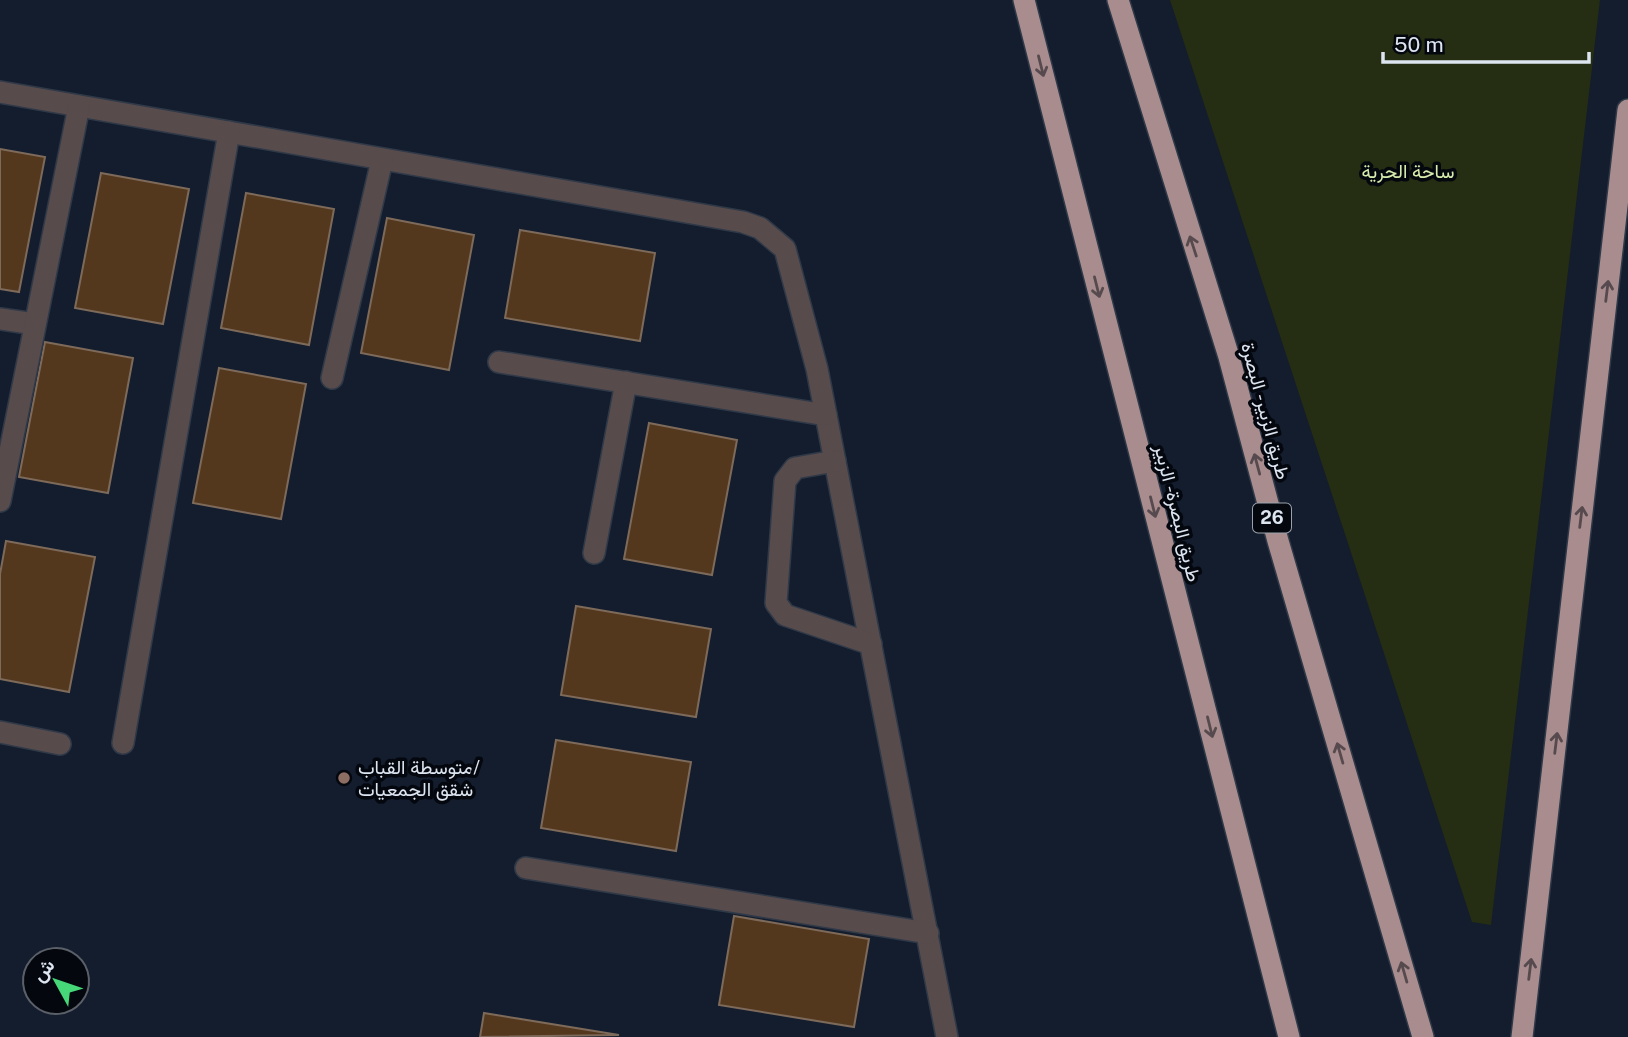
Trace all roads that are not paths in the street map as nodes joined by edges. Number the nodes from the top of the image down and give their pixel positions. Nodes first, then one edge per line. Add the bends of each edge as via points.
1 (1024, 0) edge
2 (1118, 0) edge
3 (0, 92) edge
4 (79, 106) junction
5 (1628, 110) edge
6 (229, 132) junction
7 (382, 159) junction
8 (0, 319) edge
9 (35, 324) junction
10 (499, 362) dead end
11 (332, 378) dead end
12 (626, 382) junction
13 (826, 415) junction
14 (835, 461) junction
15 (0, 501) edge
16 (594, 553) dead end
17 (871, 644) junction
18 (0, 732) edge
19 (123, 743) dead end
20 (60, 744) dead end
21 (526, 868) dead end
22 (928, 933) junction
23 (947, 1037) edge
24 (1289, 1037) edge
25 (1423, 1037) edge
26 (1522, 1037) edge

1 -> 24 highway, طريق البصرة - الزبير
25 -> 2 highway, طريق الزبير - البصرة / 26 via 1229,357
3 - 4 street
4 - 6 street
4 - 9 street
26 -> 5 highway
6 - 7 street
6 - 19 street
7 - 11 street
7 - 13 street via 760,228 785,249
8 - 9 street
9 - 15 street
10 - 12 street
12 - 13 street
12 - 16 street
13 - 14 street
14 - 17 street
14 - 17 street via 795,468 785,481 776,603 785,615
17 - 22 street
18 - 20 street
21 - 22 street
22 - 23 street

